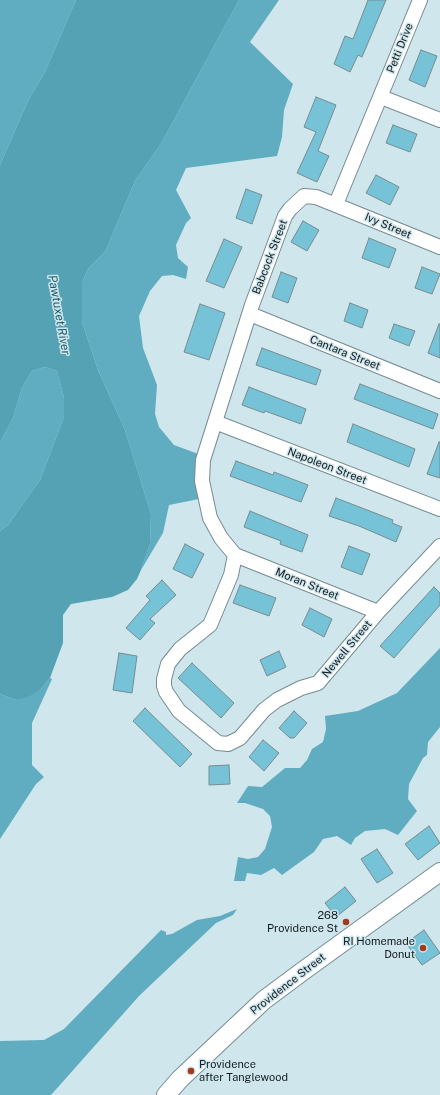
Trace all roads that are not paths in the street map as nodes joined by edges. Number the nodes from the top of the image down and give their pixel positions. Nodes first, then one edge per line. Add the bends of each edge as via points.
1 (420, 0) edge
2 (381, 97) junction
3 (440, 120) edge
4 (336, 204) junction
5 (440, 248) edge
6 (250, 314) junction
7 (440, 391) edge
8 (215, 422) junction
9 (440, 509) edge
10 (440, 546) edge
11 (235, 555) junction
12 (378, 612) junction
13 (440, 872) edge
14 (171, 1093) edge

1 - 2 street, Petti Drive
2 - 3 street
2 - 4 street
4 - 5 street, Ivy Street
4 - 6 street, Babcock Street via 304,196 290,209 279,230
6 - 7 street, Cantara Street
6 - 8 street, Babcock Street
8 - 9 street, Napoleon Street
8 - 11 street via 205,450 202,481 212,523
10 - 12 street, Newell Street
11 - 12 street, Moran Street
11 - 12 street, Newell Street via 230,575 210,625 173,657 164,679 166,692 179,711 218,744 228,744 240,738 264,710 277,700 318,683
13 - 14 main road, Providence Street via 264,1000

